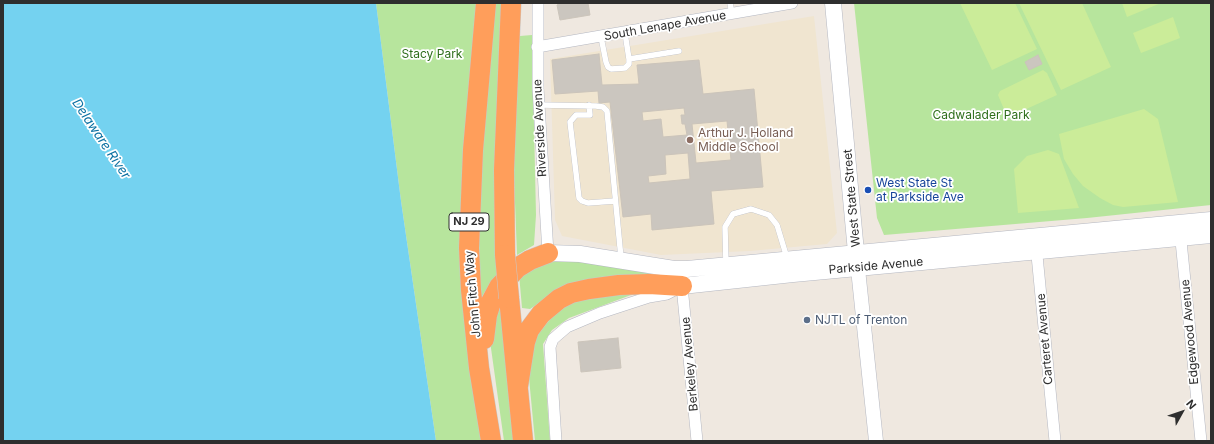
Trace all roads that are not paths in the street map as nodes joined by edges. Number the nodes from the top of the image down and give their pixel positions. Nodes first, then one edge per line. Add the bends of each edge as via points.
1 (486, 3) edge
2 (538, 3) edge
3 (730, 3) edge
4 (792, 3) edge
5 (833, 3) edge
6 (511, 5) edge
7 (732, 14) junction
8 (624, 33) junction
9 (601, 37) junction
10 (537, 47) junction
11 (679, 51) dead end
12 (630, 59) junction
13 (539, 105) junction
14 (589, 105) junction
15 (615, 201) junction
16 (1211, 220) edge
17 (1180, 230) junction
18 (1211, 235) edge
19 (1036, 244) junction
20 (548, 252) junction
21 (621, 260) junction
22 (787, 260) junction
23 (857, 261) junction
24 (726, 266) junction
25 (682, 286) junction
26 (518, 386) junction
27 (491, 441) edge
28 (523, 441) edge
29 (556, 441) edge
30 (697, 441) edge
31 (876, 441) edge
32 (1055, 441) edge
33 (1201, 441) edge

1 - 27 highway, John Fitch Way / NJ 29 via 473,150 469,248 477,345
2 - 10 street, Riverside Avenue
3 - 7 lane
4 - 7 street, South Lenape Avenue
5 - 23 main road, West State Street
6 - 26 highway, NJ 29, bridge via 504,170 505,255
7 - 8 street, South Lenape Avenue
8 - 9 street, South Lenape Avenue
8 - 12 lane
9 - 10 street, South Lenape Avenue
9 - 12 lane via 606,62 611,69 625,68
10 - 13 street, Riverside Avenue
11 - 12 lane
13 - 14 lane
13 - 20 street, Riverside Avenue
14 - 15 lane via 603,107 607,111
14 - 15 lane via 590,115 576,115 570,122 579,198 588,203
15 - 21 lane
16 - 17 main road, Parkside Avenue
17 - 18 main road, Parkside Avenue
17 - 19 main road, Parkside Avenue
17 - 33 street, Edgewood Avenue
19 - 23 main road, Parkside Avenue
19 - 32 street, Carteret Avenue
20 - 21 main road, Parkside Avenue
20 - 27 highway via 518,268 499,287 487,315 484,343
21 - 24 main road, Parkside Avenue via 674,269
22 - 23 main road, Parkside Avenue
22 - 24 main road, Parkside Avenue
22 - 24 lane via 778,225 768,215 751,209 733,214 725,227
23 - 25 main road, Parkside Avenue via 772,276
23 - 31 street, West State Street
25 - 26 highway via 649,284 588,289 559,299 541,314 529,330
25 - 29 street, Parkside Avenue via 667,294 649,297 600,313 567,327 553,339 550,347
25 - 30 street, Berkeley Avenue
26 - 28 highway, NJ 29

